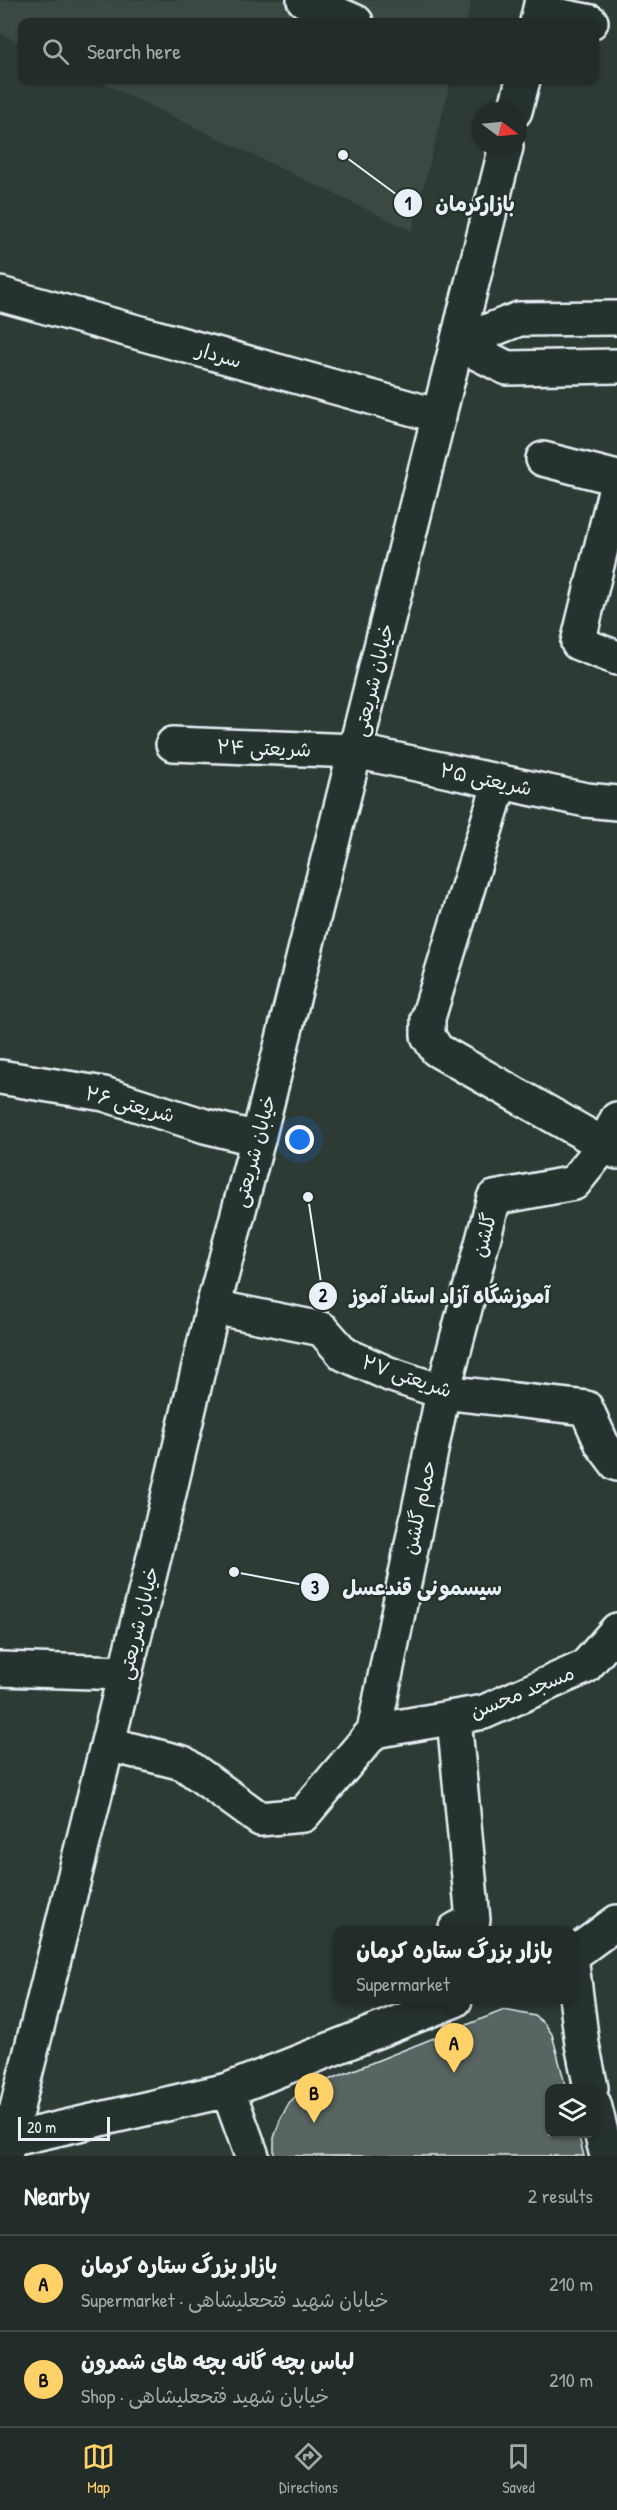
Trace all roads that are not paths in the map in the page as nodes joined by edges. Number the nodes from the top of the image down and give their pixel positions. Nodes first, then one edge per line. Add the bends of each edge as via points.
1 (304, 0) edge
2 (540, 11) edge
3 (347, 18) edge
4 (571, 18) edge
5 (599, 24) edge
6 (617, 28) edge
7 (522, 84) edge
8 (517, 102) edge
9 (504, 156) edge
10 (0, 294) edge
11 (617, 318) edge
12 (457, 343) junction
13 (617, 366) edge
14 (439, 417) junction
15 (543, 459) dead end
16 (617, 480) edge
17 (617, 658) edge
18 (173, 744) dead end
19 (355, 751) junction
20 (500, 782) junction
21 (617, 803) edge
22 (0, 1077) edge
23 (613, 1138) edge
24 (258, 1139) junction
25 (213, 1307) junction
26 (443, 1392) junction
27 (617, 1464) edge
28 (617, 1630) edge
29 (0, 1668) edge
30 (125, 1673) junction
31 (454, 1718) junction
32 (374, 1731) junction
33 (108, 1744) junction
34 (617, 1922) edge
35 (462, 1926) edge
36 (576, 1952) edge
37 (576, 1996) edge
38 (437, 2004) edge
39 (590, 2084) edge
40 (228, 2090) junction
41 (599, 2118) edge
42 (5, 2146) edge
43 (609, 2146) edge
44 (252, 2156) edge

1 - 3 street
2 - 4 street
5 - 6 street
7 - 8 street
9 - 12 street, خیابان شریعتی
10 - 14 street, سردار
11 - 12 street via 519,319
12 - 13 street via 507,368
12 - 14 street, خیابان شریعتی
14 - 19 street, خیابان شریعتی
15 - 16 street
16 - 17 street via 578,643
18 - 19 street, شریعتی ۲۴
19 - 20 street, شریعتی ۲۵
19 - 24 street, خیابان شریعتی
20 - 21 street, شریعتی ۲۵
20 - 23 street via 428,1018 428,1036 437,1050
22 - 24 street, شریعتی ۲۶ via 104,1094
23 - 26 street, گلشن via 574,1183 494,1198
24 - 25 street, خیابان شریعتی
25 - 26 street, شریعتی ۲۷ via 322,1329 344,1354
25 - 30 street, خیابان شریعتی
26 - 27 street, شریعتی ۲۷ via 586,1408 602,1444
26 - 32 street, حمام گلشن
28 - 31 street, مسجد محسن via 585,1667 484,1712
29 - 30 street
30 - 33 street, خیابان شریعتی
31 - 32 street, مسجد محسن
31 - 35 street via 473,1920
32 - 33 street via 303,1815 260,1819 183,1763
33 - 42 street, خیابان شریعتی
34 - 36 street
37 - 39 street
38 - 40 street
40 - 42 street
40 - 44 street
41 - 43 street

